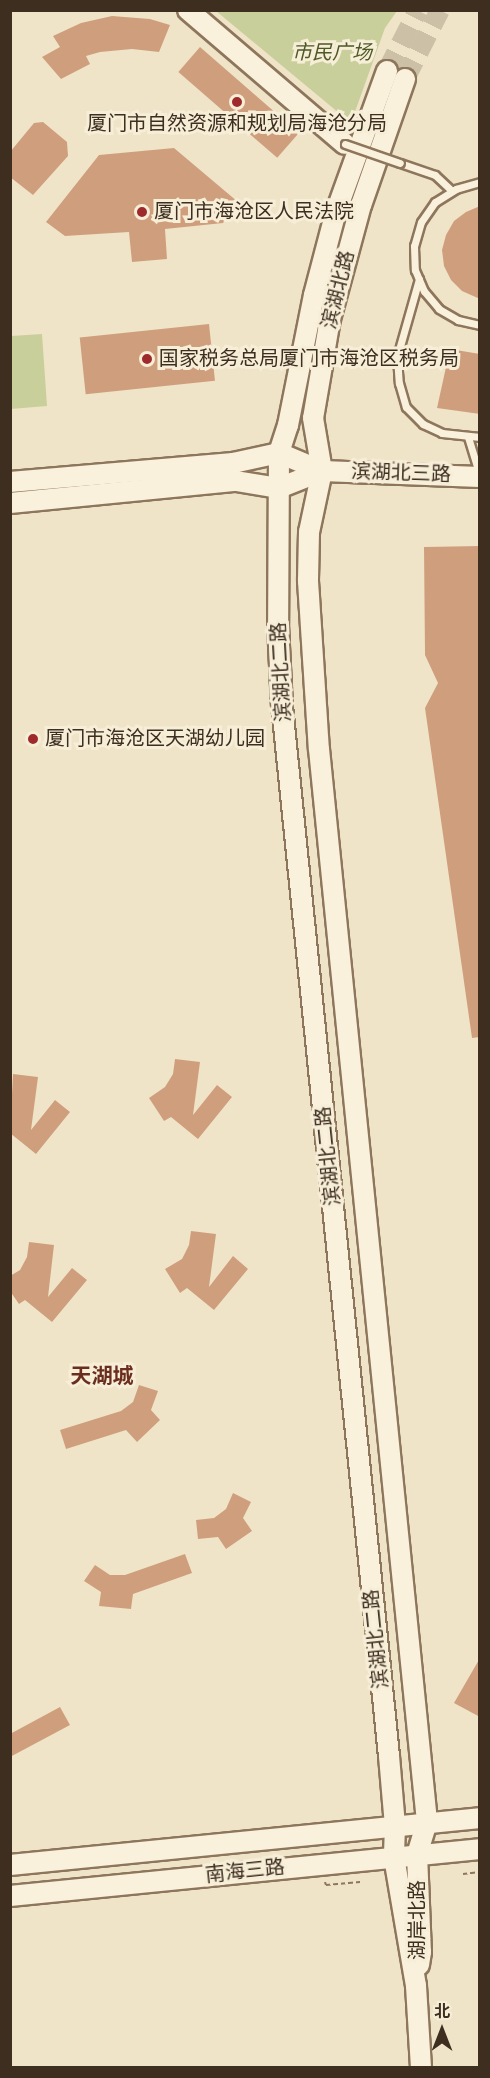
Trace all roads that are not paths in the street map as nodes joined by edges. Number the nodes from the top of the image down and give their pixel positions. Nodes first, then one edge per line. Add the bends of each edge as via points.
1 (188, 10) edge
2 (387, 71) tunnel mouth
3 (405, 79) tunnel mouth
4 (345, 144) joint
5 (480, 182) edge
6 (452, 191) junction
7 (419, 279) junction
8 (480, 325) edge
9 (468, 437) junction
10 (480, 437) edge
11 (279, 453) junction
12 (322, 471) junction
13 (480, 476) edge
14 (10, 482) edge
15 (279, 488) junction
16 (10, 503) edge
17 (480, 1818) edge
18 (427, 1822) junction
19 (395, 1826) junction
20 (480, 1849) edge
21 (417, 1854) junction
22 (394, 1857) junction
23 (10, 1865) edge
24 (10, 1896) edge
25 (416, 1986) junction
26 (421, 2067) edge

1 - 4 street
2 - 11 street, 滨湖北路 via 335,215
3 - 12 street, 滨湖北路 via 361,205 330,319 313,418
4 - 6 lane, bridge via 435,175
5 - 6 lane
6 - 7 lane via 435,202 421,222 414,246
7 - 8 lane via 439,309 458,320
7 - 9 lane via 397,357 406,407 423,424 442,433
9 - 10 lane
9 - 13 lane
11 - 12 street
11 - 14 street via 233,463
11 - 15 street, 滨湖北二路
12 - 13 street, 滨湖北三路
12 - 15 street
12 - 18 street, 滨湖北二路 via 309,532 308,582 319,749
15 - 16 street via 236,481
15 - 19 street, 滨湖北二路 via 282,706
17 - 18 street, 南海三路
18 - 19 street, 南海三路
18 - 21 street, 滨湖北二路
19 - 22 street, 滨湖北二路
19 - 23 street, 南海三路
20 - 21 street, 南海三路
21 - 22 street, 南海三路
21 - 25 street, 湖岸北路 via 421,1952
22 - 24 street, 南海三路
22 - 25 street, 湖岸北路
25 - 26 street, 湖岸北路

